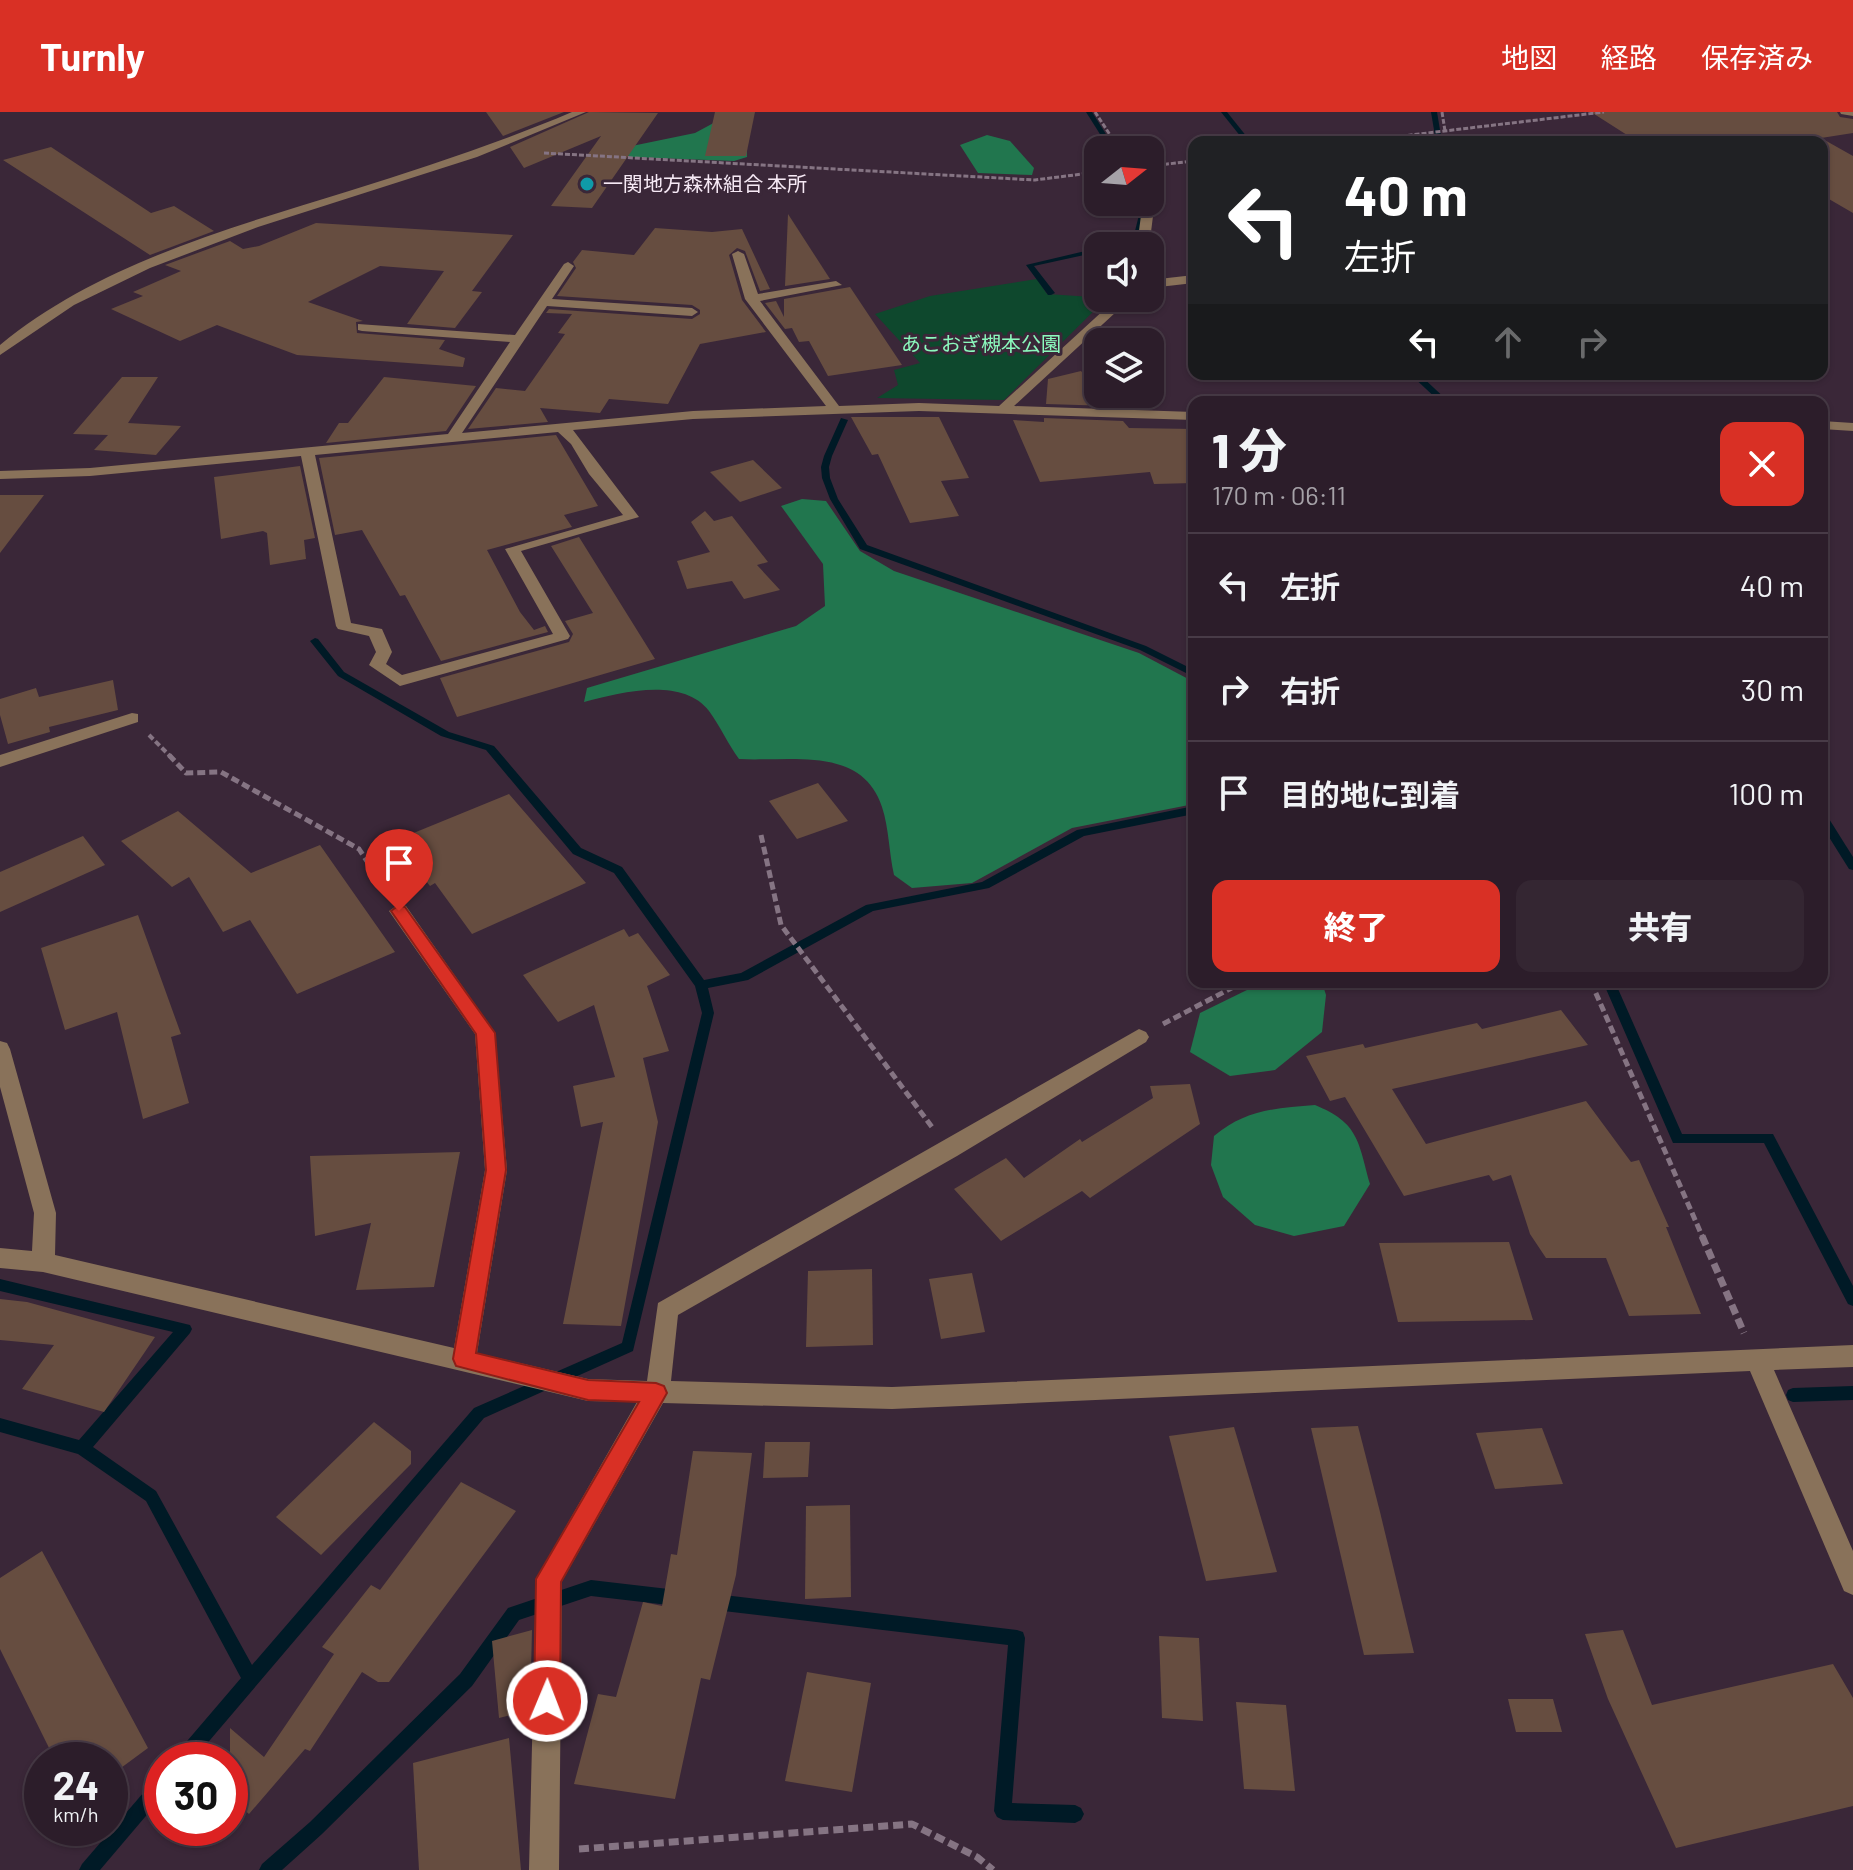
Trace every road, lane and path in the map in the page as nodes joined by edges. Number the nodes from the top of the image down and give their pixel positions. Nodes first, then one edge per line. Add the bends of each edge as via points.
1 (581, 112) edge
2 (1095, 112) edge
3 (1442, 112) edge
4 (1604, 112) edge
5 (1845, 112) edge
6 (1853, 113) edge
7 (1445, 131) junction
8 (1111, 136) edge
9 (1403, 136) edge
10 (491, 149) junction
11 (1188, 162) edge
12 (1164, 164) edge
13 (1084, 174) edge
14 (738, 254) dead end
15 (568, 266) dead end
16 (1188, 280) edge
17 (1164, 282) edge
18 (836, 285) dead end
19 (751, 299) junction
20 (544, 302) junction
21 (692, 312) dead end
22 (1109, 312) edge
23 (362, 327) dead end
24 (519, 339) junction
25 (0, 351) edge
26 (835, 409) junction
27 (1003, 409) junction
28 (1188, 416) edge
29 (1828, 425) edge
30 (1853, 427) edge
31 (562, 428) junction
32 (452, 438) junction
33 (307, 452) junction
34 (0, 475) edge
35 (132, 718) joint
36 (0, 761) edge
37 (761, 835) dead end
38 (399, 911) joint
39 (1232, 988) edge
40 (1594, 988) edge
41 (1139, 1037) joint
42 (0, 1049) edge
43 (949, 1150) junction
44 (0, 1258) edge
45 (43, 1262) junction
46 (1853, 1356) edge
47 (464, 1359) junction
48 (1757, 1360) junction
49 (656, 1393) junction
50 (1853, 1582) edge
51 (545, 1861) edge
52 (993, 1870) edge

1 - 10 street
2 - 8 path
3 - 7 path
4 - 7 path
5 - 6 street
7 - 9 path
10 - 13 path via 1035,180
10 - 25 street via 197,244 59,307
11 - 12 path
14 - 19 street
15 - 20 street
16 - 17 street
18 - 19 street
19 - 26 street
20 - 21 street
20 - 24 street
22 - 27 street
23 - 24 street
24 - 32 street
26 - 27 street
26 - 31 street
27 - 28 street
29 - 30 street
31 - 32 street
31 - 33 street via 632,517 512,549 562,636 400,681 377,665 384,652 376,632 344,626
32 - 33 street
33 - 34 street
35 - 36 street
35 - 38 path via 186,773 221,772 359,849
37 - 43 path via 781,925
38 - 47 street via 485,1033 496,1170
39 - 41 path
40 - 48 path
41 - 43 street
42 - 45 street via 45,1213
43 - 49 street via 666,1310
44 - 45 street
45 - 47 street
46 - 48 street
47 - 49 street via 588,1390
48 - 49 street via 892,1398
48 - 50 street
49 - 51 street via 549,1579
51 - 52 path via 912,1824

